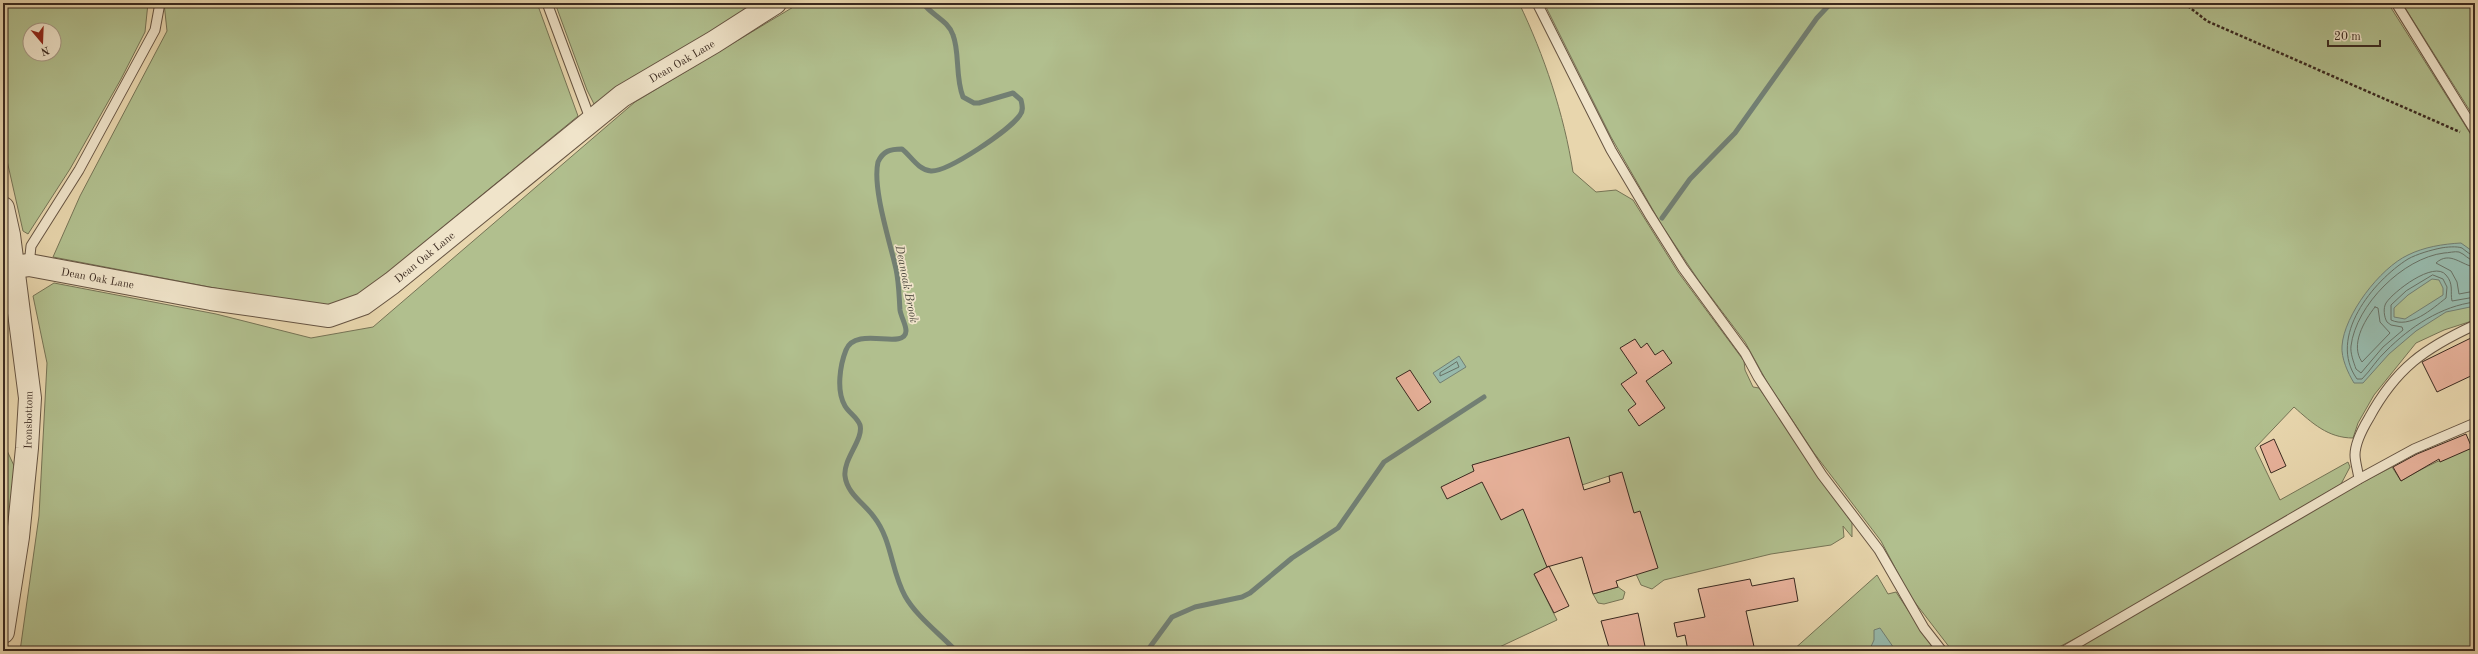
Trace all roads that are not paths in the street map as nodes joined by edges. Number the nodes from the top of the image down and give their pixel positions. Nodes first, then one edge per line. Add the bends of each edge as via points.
1 (160, 3) edge
2 (547, 3) edge
3 (775, 3) edge
4 (1538, 3) edge
5 (2396, 3) edge
6 (591, 121) junction
7 (2474, 129) edge
8 (3, 208) edge
9 (21, 266) junction
10 (2475, 325) edge
11 (2475, 423) edge
12 (2359, 479) junction
13 (3, 632) edge
14 (1942, 651) edge
15 (2064, 651) edge

1 - 9 lane via 156,30 79,170
2 - 6 lane
3 - 6 street, Dean Oak Lane via 622,96
4 - 14 lane via 1612,150 1649,214 1683,268 1746,353 1762,383 1822,475 1879,550 1924,628
5 - 7 lane
6 - 9 street, Dean Oak Lane via 392,283 363,304 329,316
8 - 9 street, Ironsbottom
9 - 13 street, Ironsbottom via 30,398 18,538
10 - 12 lane via 2440,341 2414,358 2384,392 2360,434 2355,454
11 - 12 lane via 2414,449
12 - 15 lane

